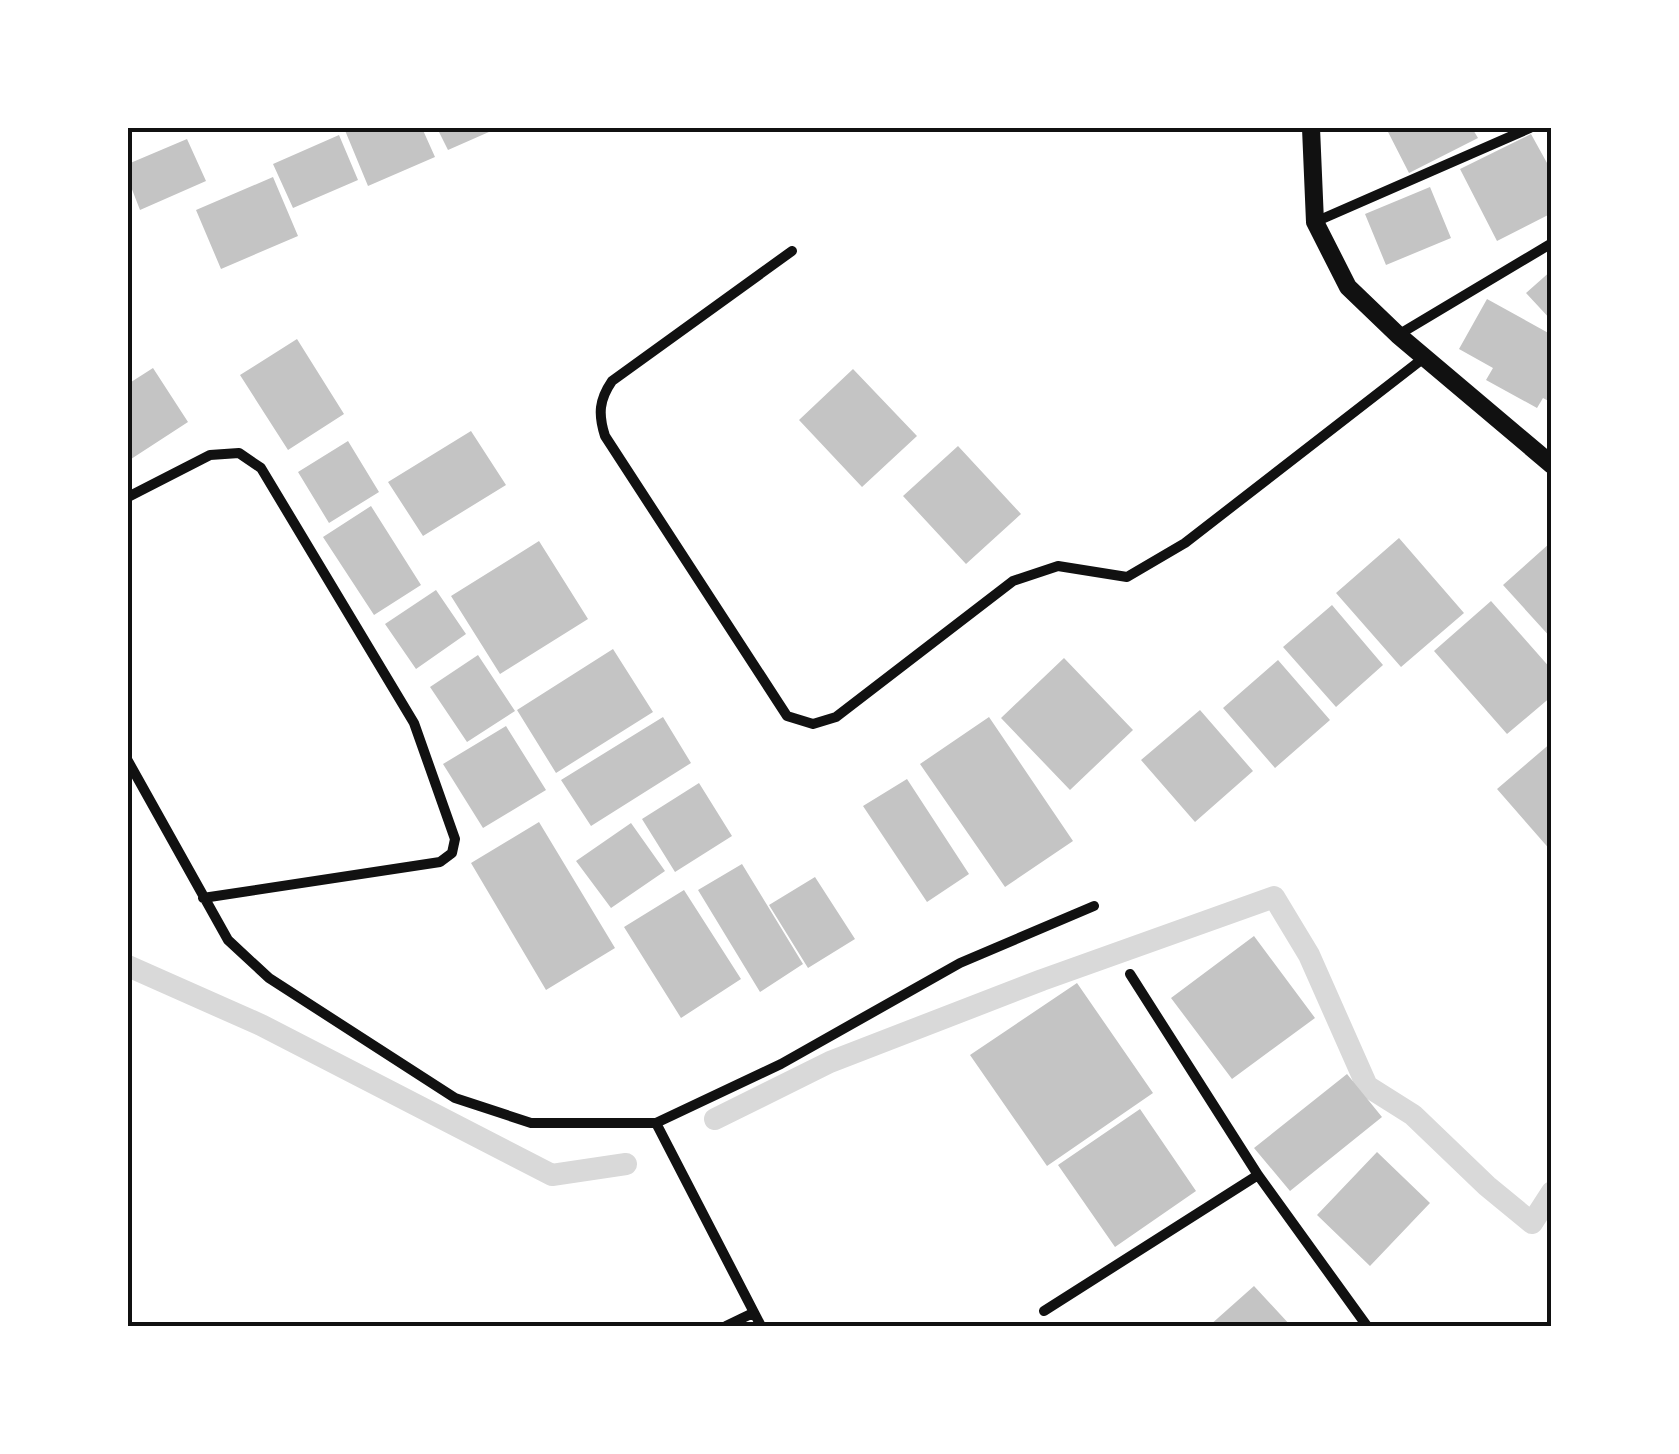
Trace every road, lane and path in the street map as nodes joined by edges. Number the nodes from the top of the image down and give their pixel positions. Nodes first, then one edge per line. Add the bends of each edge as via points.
1 (1312, 128) edge
2 (1530, 128) edge
3 (1315, 222) junction
4 (1552, 243) edge
5 (792, 251) dead end
6 (1398, 335) junction
7 (1426, 357) junction
8 (1552, 466) edge
9 (128, 497) edge
10 (128, 761) edge
11 (203, 898) junction
12 (1094, 906) dead end
13 (1130, 974) dead end
14 (656, 1123) junction
15 (1258, 1175) junction
16 (1044, 1311) dead end
17 (753, 1314) junction
18 (726, 1326) edge
19 (761, 1326) edge
20 (1367, 1326) edge

1 - 3 street
2 - 3 street
3 - 6 street via 1348,286
4 - 6 street
5 - 7 street via 612,381 600,405 605,436 787,716 813,724 836,717 1013,581 1058,566 1127,576 1185,543
6 - 7 street
7 - 8 street
9 - 11 street via 210,455 239,453 261,468 414,722 455,839 452,853 440,862
10 - 11 street
11 - 14 street via 228,940 269,978 455,1098 531,1123
12 - 14 street via 960,963 781,1064
13 - 15 street
14 - 17 street
15 - 16 street
15 - 20 street
17 - 18 street
17 - 19 street

